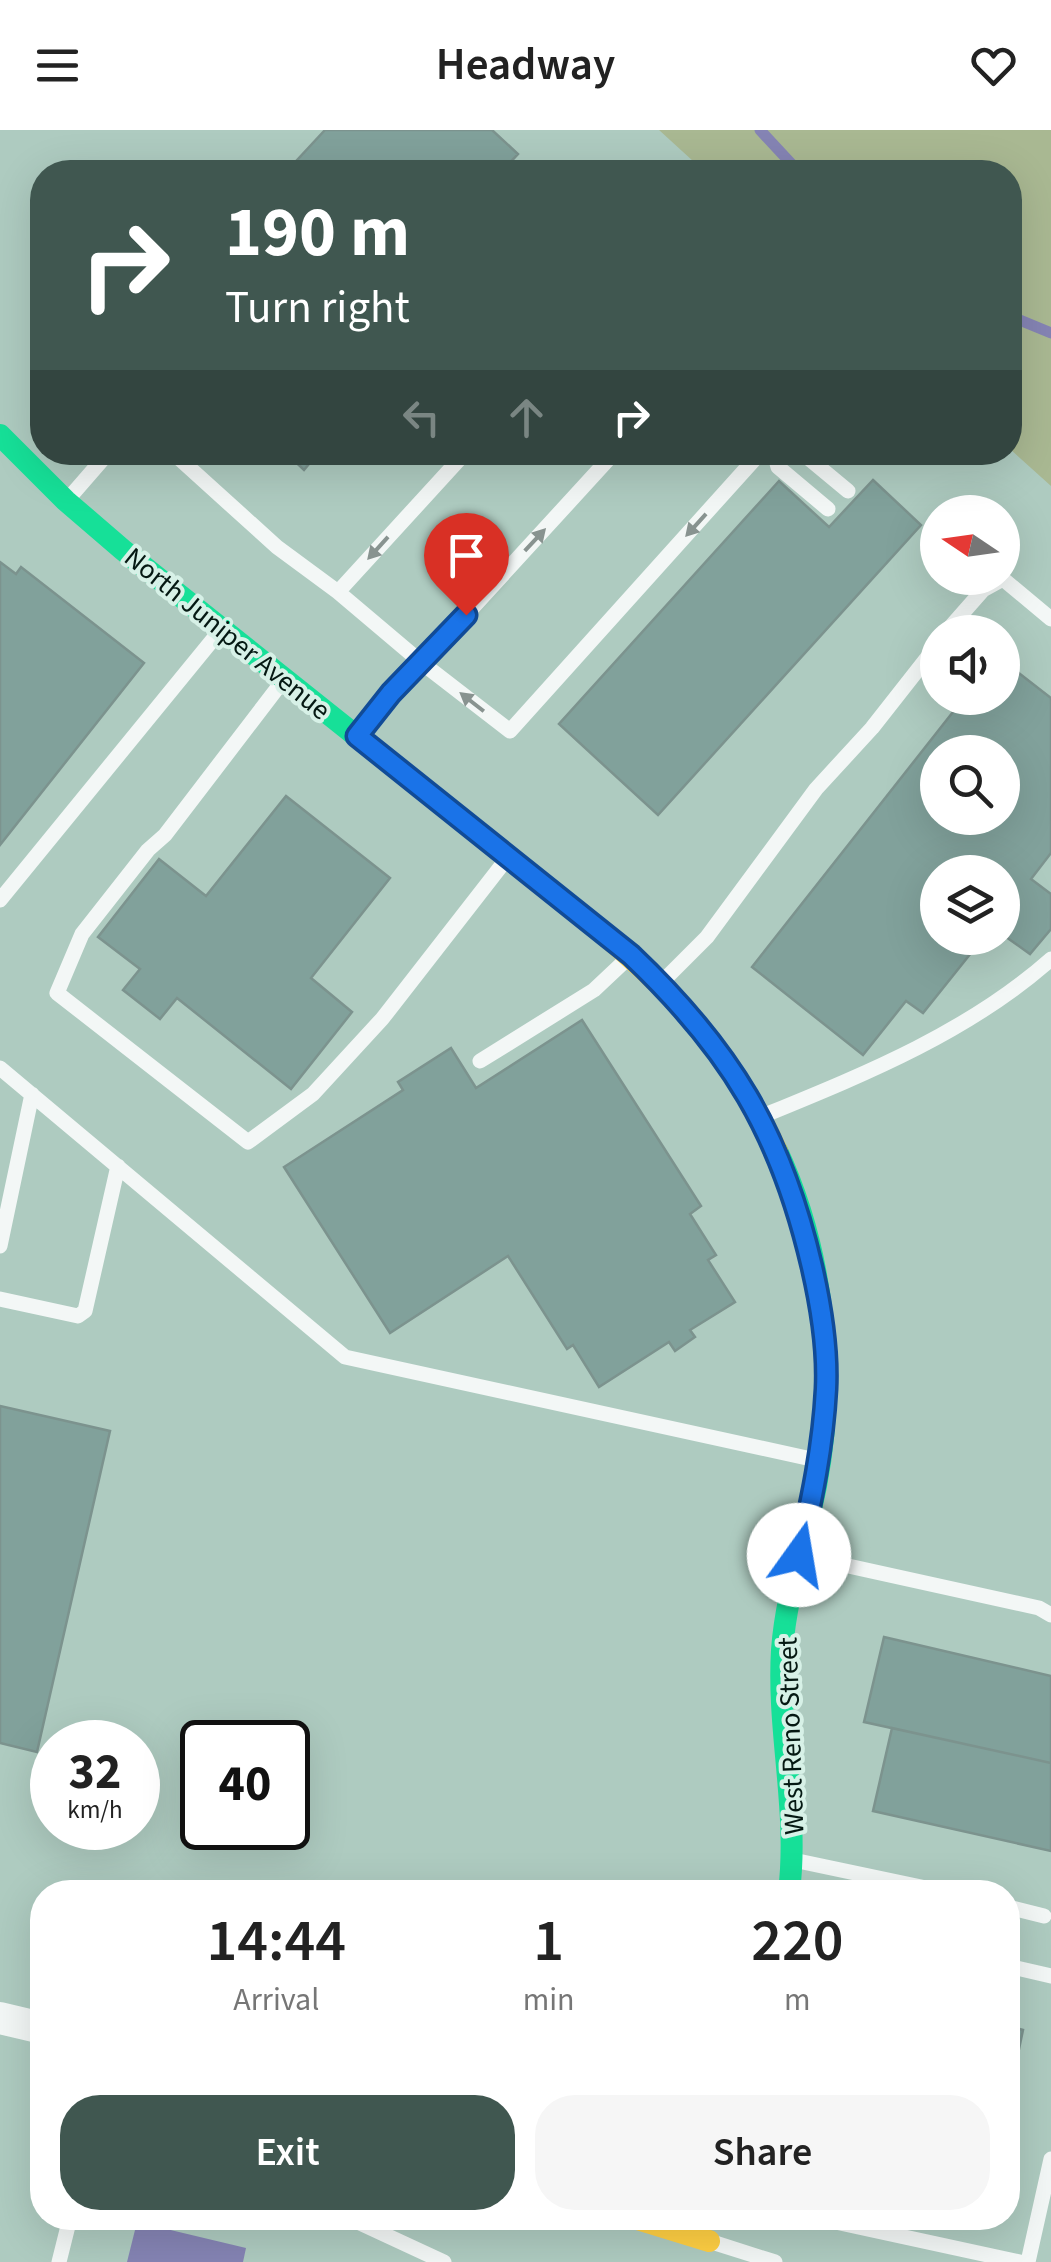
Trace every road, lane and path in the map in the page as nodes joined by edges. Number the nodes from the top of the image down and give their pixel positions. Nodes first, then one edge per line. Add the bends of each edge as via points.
1 (0, 436) edge
2 (97, 465) edge
3 (187, 465) edge
4 (454, 465) edge
5 (603, 465) edge
6 (750, 465) edge
7 (777, 465) edge
8 (817, 465) edge
9 (848, 490) dead end
10 (66, 500) junction
11 (828, 509) dead end
12 (338, 592) junction
13 (961, 615) edge
14 (1051, 619) edge
15 (221, 629) junction
16 (422, 663) junction
17 (920, 667) edge
18 (285, 678) junction
19 (357, 736) junction
20 (509, 856) junction
21 (0, 900) edge
22 (631, 955) junction
23 (1051, 959) edge
24 (661, 983) junction
25 (480, 1061) dead end
26 (0, 1068) edge
27 (32, 1094) junction
28 (761, 1116) junction
29 (118, 1166) junction
30 (0, 1246) edge
31 (0, 1298) edge
32 (820, 1461) junction
33 (807, 1522) joint
34 (799, 1555) junction
35 (1051, 1615) edge
36 (794, 1861) junction
37 (791, 1880) edge
38 (886, 1880) edge
39 (1020, 1910) edge
40 (1044, 1916) dead end
41 (1020, 1969) edge
42 (1051, 1976) edge
43 (0, 2018) edge
44 (30, 2025) edge
45 (1051, 2160) edge
46 (67, 2230) edge
47 (380, 2230) edge
48 (675, 2230) edge
49 (872, 2230) edge
50 (709, 2240) edge
51 (59, 2262) edge
52 (444, 2262) edge
53 (775, 2262) edge
54 (1020, 2262) edge
55 (1028, 2262) edge

1 - 10 street, North Juniper Avenue
2 - 10 lane
3 - 12 lane
4 -> 12 lane
16 -> 5 lane
6 -> 16 lane via 510,731
7 - 11 lane
8 - 9 lane
10 - 15 street, North Juniper Avenue
12 - 16 lane
13 - 14 lane via 1002,579
15 - 18 street, North Juniper Avenue
15 - 21 lane
16 - 19 lane
17 - 24 lane via 816,790 707,937
18 - 19 street, North Juniper Avenue
18 - 20 lane via 82,934 57,994 152,1070 248,1142 313,1094
19 - 20 street, North Juniper Avenue
20 - 22 street, North Juniper Avenue
22 - 24 street, North Juniper Avenue
22 - 25 lane via 594,990
23 - 28 lane via 888,1064
24 - 28 street, North Juniper Avenue via 736,1074
26 - 27 lane
27 - 29 lane
27 - 30 lane
28 - 32 street, North Juniper Avenue via 802,1225 821,1308 826,1384
29 - 31 lane via 85,1311 78,1316
29 - 32 lane via 345,1356
32 - 33 street, North Juniper Avenue
33 - 34 street, West Reno Street
34 - 35 lane
34 - 36 street, West Reno Street via 782,1652
36 - 37 street, West Reno Street
36 - 38 lane
39 - 40 lane
41 - 42 lane
43 - 44 street
45 - 55 lane
46 - 51 lane
47 - 52 lane
48 - 50 street
49 - 54 lane
50 - 53 lane

